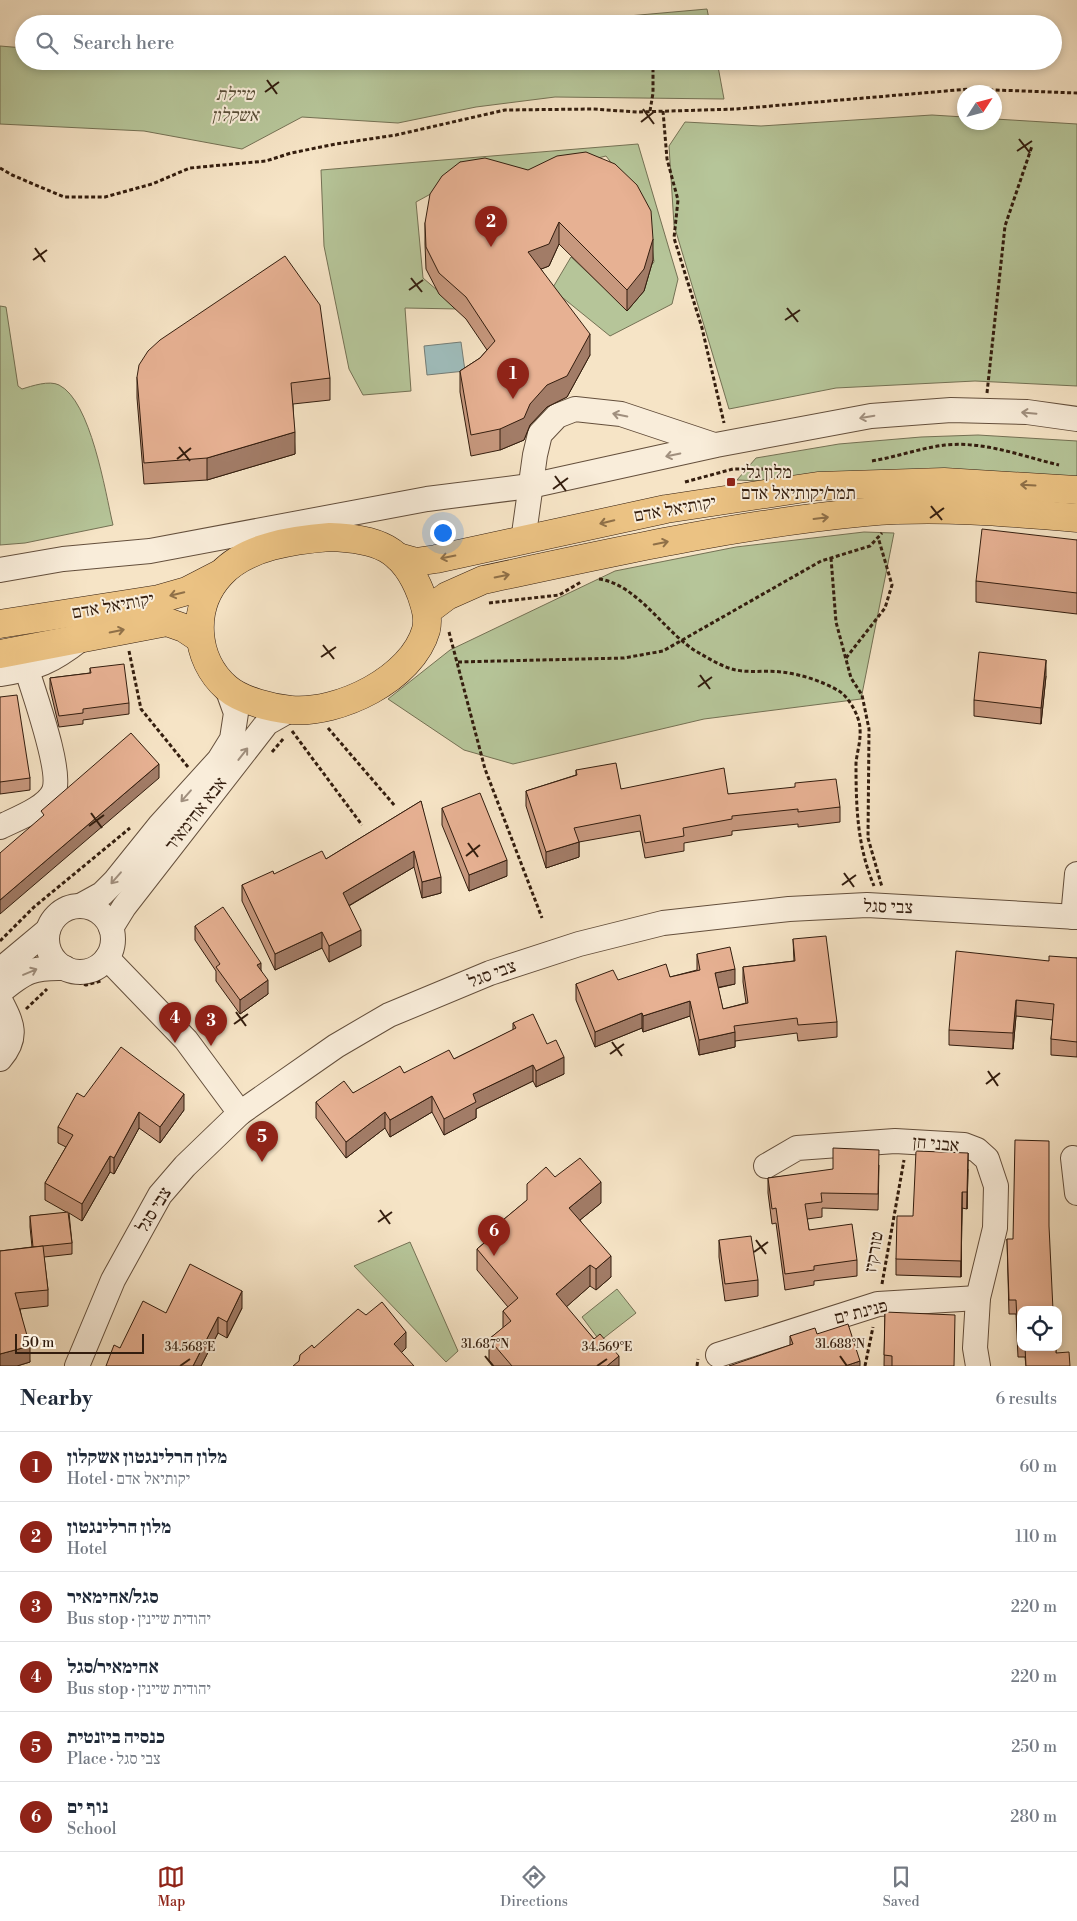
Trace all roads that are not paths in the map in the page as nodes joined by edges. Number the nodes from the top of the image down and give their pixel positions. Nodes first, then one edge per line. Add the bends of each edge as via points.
1 (1077, 419) edge
2 (722, 444) junction
3 (530, 486) junction
4 (1077, 490) edge
5 (1077, 518) edge
6 (523, 541) junction
7 (398, 557) junction
8 (0, 570) edge
9 (221, 574) junction
10 (427, 611) junction
11 (0, 624) edge
12 (82, 638) junction
13 (199, 638) junction
14 (0, 654) edge
15 (27, 670) junction
16 (0, 674) edge
17 (228, 688) junction
18 (293, 723) junction
19 (0, 827) edge
20 (1077, 874) edge
21 (82, 905) junction
22 (1075, 917) edge
23 (111, 928) junction
24 (48, 930) junction
25 (107, 958) junction
26 (65, 968) junction
27 (0, 970) edge
28 (0, 992) edge
29 (0, 1000) edge
30 (0, 1059) edge
31 (240, 1113) junction
32 (1073, 1158) dead end
33 (766, 1166) dead end
34 (1077, 1193) edge
35 (978, 1298) junction
36 (718, 1355) dead end
37 (76, 1366) edge
38 (978, 1366) edge

1 -> 2 street via 1027,412 951,410 871,416
2 -> 3 street
2 -> 3 street via 620,414 575,409 557,416 540,434
3 - 6 street
3 - 8 street via 427,499 150,551 63,559
4 -> 6 main road, יקותיאל אדם via 944,482 818,486 666,509
10 -> 5 main road, יקותיאל אדם via 447,596 483,580 722,532 867,512 1010,512
6 -> 7 main road, יקותיאל אדם via 416,562
7 - 9 main road via 379,544 365,540 310,538 256,552
7 - 10 main road via 409,567
9 -> 11 main road, יקותיאל אדם via 187,591 158,598
9 - 13 main road via 205,596
10 - 18 main road via 426,630 404,665 364,694 312,710
12 -> 13 main road, יקותיאל אדם via 167,622
12 - 14 main road, יקותיאל אדם
12 - 15 street via 59,656
13 - 17 main road via 208,666
15 - 16 street
15 - 19 street via 55,766 54,791 40,808
17 - 18 main road
17 -> 21 street, אבא אחימאיר via 236,713 232,739 219,760 115,881 102,894
23 -> 18 street, אבא אחימאיר via 267,723
20 - 22 street
21 - 23 street via 99,911
21 - 24 street via 57,914
22 - 31 street, צבי סגל via 867,905 789,909 664,923 579,944 490,973 388,1014
23 - 25 street via 113,945
24 - 26 street via 50,952
24 - 27 street
25 - 26 street via 90,970 80,972
25 - 31 street via 186,1040
28 -> 26 street via 17,978 41,967
29 - 30 street via 12,1022 12,1034 7,1051
31 - 37 street, צבי סגל via 184,1166 160,1195 113,1280
32 - 34 street
33 - 35 street, אבני חן via 797,1148 908,1142 964,1145 976,1150 987,1159 996,1186 995,1228
35 - 36 street, פנינת ים via 878,1304
35 - 38 street, אבני חן via 975,1348

